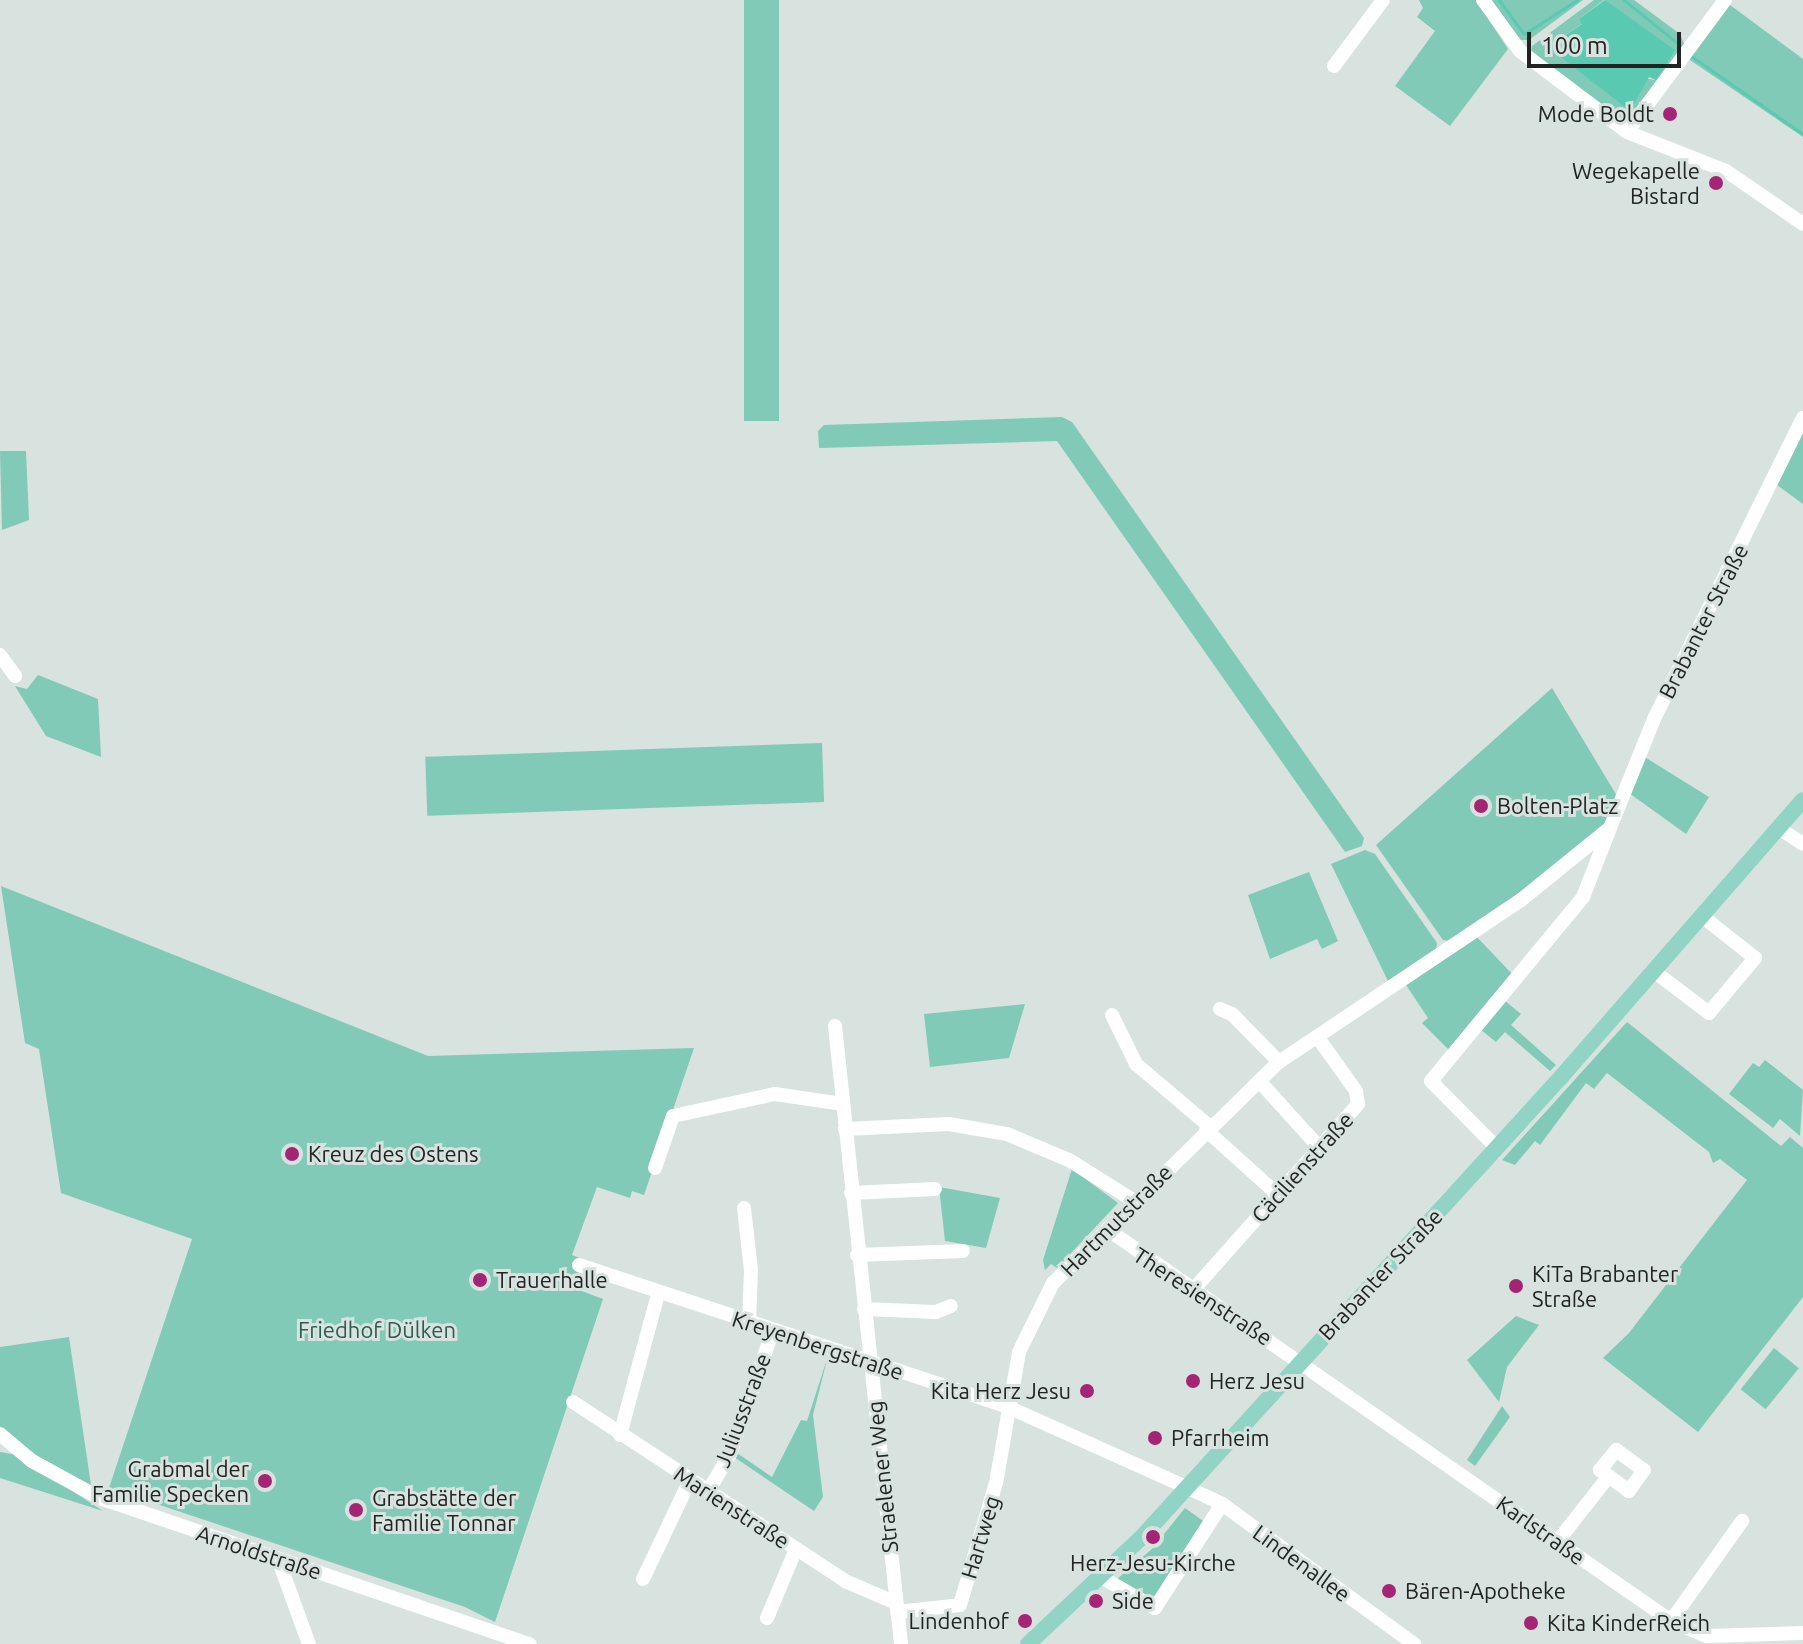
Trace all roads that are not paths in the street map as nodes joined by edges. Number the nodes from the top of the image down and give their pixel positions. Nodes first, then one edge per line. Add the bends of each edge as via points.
1 (1383, 0) edge
2 (1483, 0) edge
3 (1725, 0) edge
4 (1334, 66) dead end
5 (1627, 132) junction
6 (1803, 224) edge
7 (1803, 418) edge
8 (0, 655) edge
9 (15, 676) dead end
10 (1803, 800) edge
11 (1610, 828) junction
12 (1780, 829) junction
13 (1803, 844) edge
14 (1703, 917) junction
15 (1655, 972) junction
16 (1384, 990) joint
17 (1220, 1009) dead end
18 (1112, 1015) dead end
19 (835, 1026) dead end
20 (1318, 1038) junction
21 (1279, 1062) junction
22 (1260, 1082) junction
23 (843, 1104) junction
24 (1208, 1128) junction
25 (845, 1129) junction
26 (1319, 1147) junction
27 (1497, 1148) junction
28 (655, 1168) dead end
29 (935, 1189) dead end
30 (851, 1193) junction
31 (1277, 1194) junction
32 (1136, 1202) junction
33 (744, 1208) dead end
34 (1107, 1229) junction
35 (963, 1251) dead end
36 (857, 1255) junction
37 (579, 1265) dead end
38 (1193, 1290) junction
39 (658, 1294) junction
40 (951, 1306) dead end
41 (864, 1309) junction
42 (749, 1322) junction
43 (773, 1330) junction
44 (1300, 1360) junction
45 (870, 1364) junction
46 (573, 1402) dead end
47 (1008, 1407) junction
48 (620, 1435) junction
49 (1, 1437) edge
50 (1609, 1476) dead end
51 (691, 1478) junction
52 (1186, 1487) junction
53 (709, 1490) junction
54 (1222, 1504) junction
55 (1742, 1521) dead end
56 (1557, 1542) junction
57 (796, 1549) junction
58 (278, 1559) junction
59 (1101, 1577) junction
60 (643, 1579) dead end
61 (897, 1608) junction
62 (767, 1618) dead end
63 (1671, 1621) junction
64 (1803, 1633) edge
65 (309, 1644) edge
66 (530, 1644) edge
67 (901, 1644) edge
68 (1028, 1644) edge
69 (1414, 1644) edge

1 - 4 street
2 - 5 street via 1520,51
3 - 5 street
5 - 6 street via 1726,171
7 - 11 street, Brabanter Straße via 1654,719
8 - 9 street
10 - 12 main road, Brabanter Straße
11 - 16 street, Brabanter Straße via 1521,900
11 - 27 street, Brabanter Straße via 1583,897 1431,1081
12 - 13 street
12 - 14 main road, Brabanter Straße
14 - 15 main road, Brabanter Straße
14 - 15 street via 1755,958 1709,1013
15 - 27 main road, Brabanter Straße
16 - 20 street, Hartmutstraße
17 - 21 street via 1232,1014
18 - 24 street via 1136,1064
19 - 23 street, Straelener Weg
20 - 21 street, Hartmutstraße
20 - 26 street, Cäcilienstraße via 1356,1091 1358,1104
21 - 22 street, Hartmutstraße
22 - 24 street, Hartmutstraße
22 - 26 street
23 - 25 street, Straelener Weg
23 - 28 street via 775,1094 673,1116
24 - 31 street
24 - 32 street, Hartmutstraße
25 - 30 street, Straelener Weg
25 - 32 street via 937,1124 1007,1134 1069,1160
26 - 31 street, Cäcilienstraße
27 - 44 main road, Brabanter Straße
29 - 30 street
30 - 36 street, Straelener Weg
31 - 38 street, Cäcilienstraße
32 - 34 street, Hartmutstraße
33 - 42 street via 751,1270
34 - 38 street, Theresienstraße
34 - 47 street, Hartmutstraße via 1053,1283 1019,1352
35 - 36 street
36 - 41 street, Straelener Weg
37 - 39 street, Kreyenbergstraße
38 - 44 street, Theresienstraße
39 - 42 street, Kreyenbergstraße
39 - 48 street
40 - 41 street via 936,1312
41 - 45 street, Straelener Weg
42 - 43 street, Kreyenbergstraße
43 - 45 street, Kreyenbergstraße
43 - 53 street, Juliusstraße via 731,1452
44 - 52 main road, Brabanter Straße
44 - 56 street, Karlstraße
45 - 47 street, Kreyenbergstraße
45 - 61 street, Straelener Weg
46 - 48 street, Marienstraße
47 - 52 street, Kreyenbergstraße
47 - 61 street, Hartweg via 996,1483 960,1605
48 - 51 street, Marienstraße
49 - 58 street, Arnoldstraße via 43,1468 100,1498
50 - 56 street
51 - 53 street, Marienstraße
51 - 60 street
52 - 54 street, Lindenallee
52 - 59 main road, Brabanter Straße
53 - 57 street, Marienstraße
54 - 59 street via 1155,1608
54 - 69 street, Lindenallee
55 - 63 street
56 - 63 street, Karlstraße
57 - 61 street, Marienstraße
57 - 62 street
58 - 65 street
58 - 66 street, Arnoldstraße
59 - 68 main road, Brabanter Straße
61 - 67 street, Straelener Weg
63 - 64 street, Karlstraße via 1707,1636

